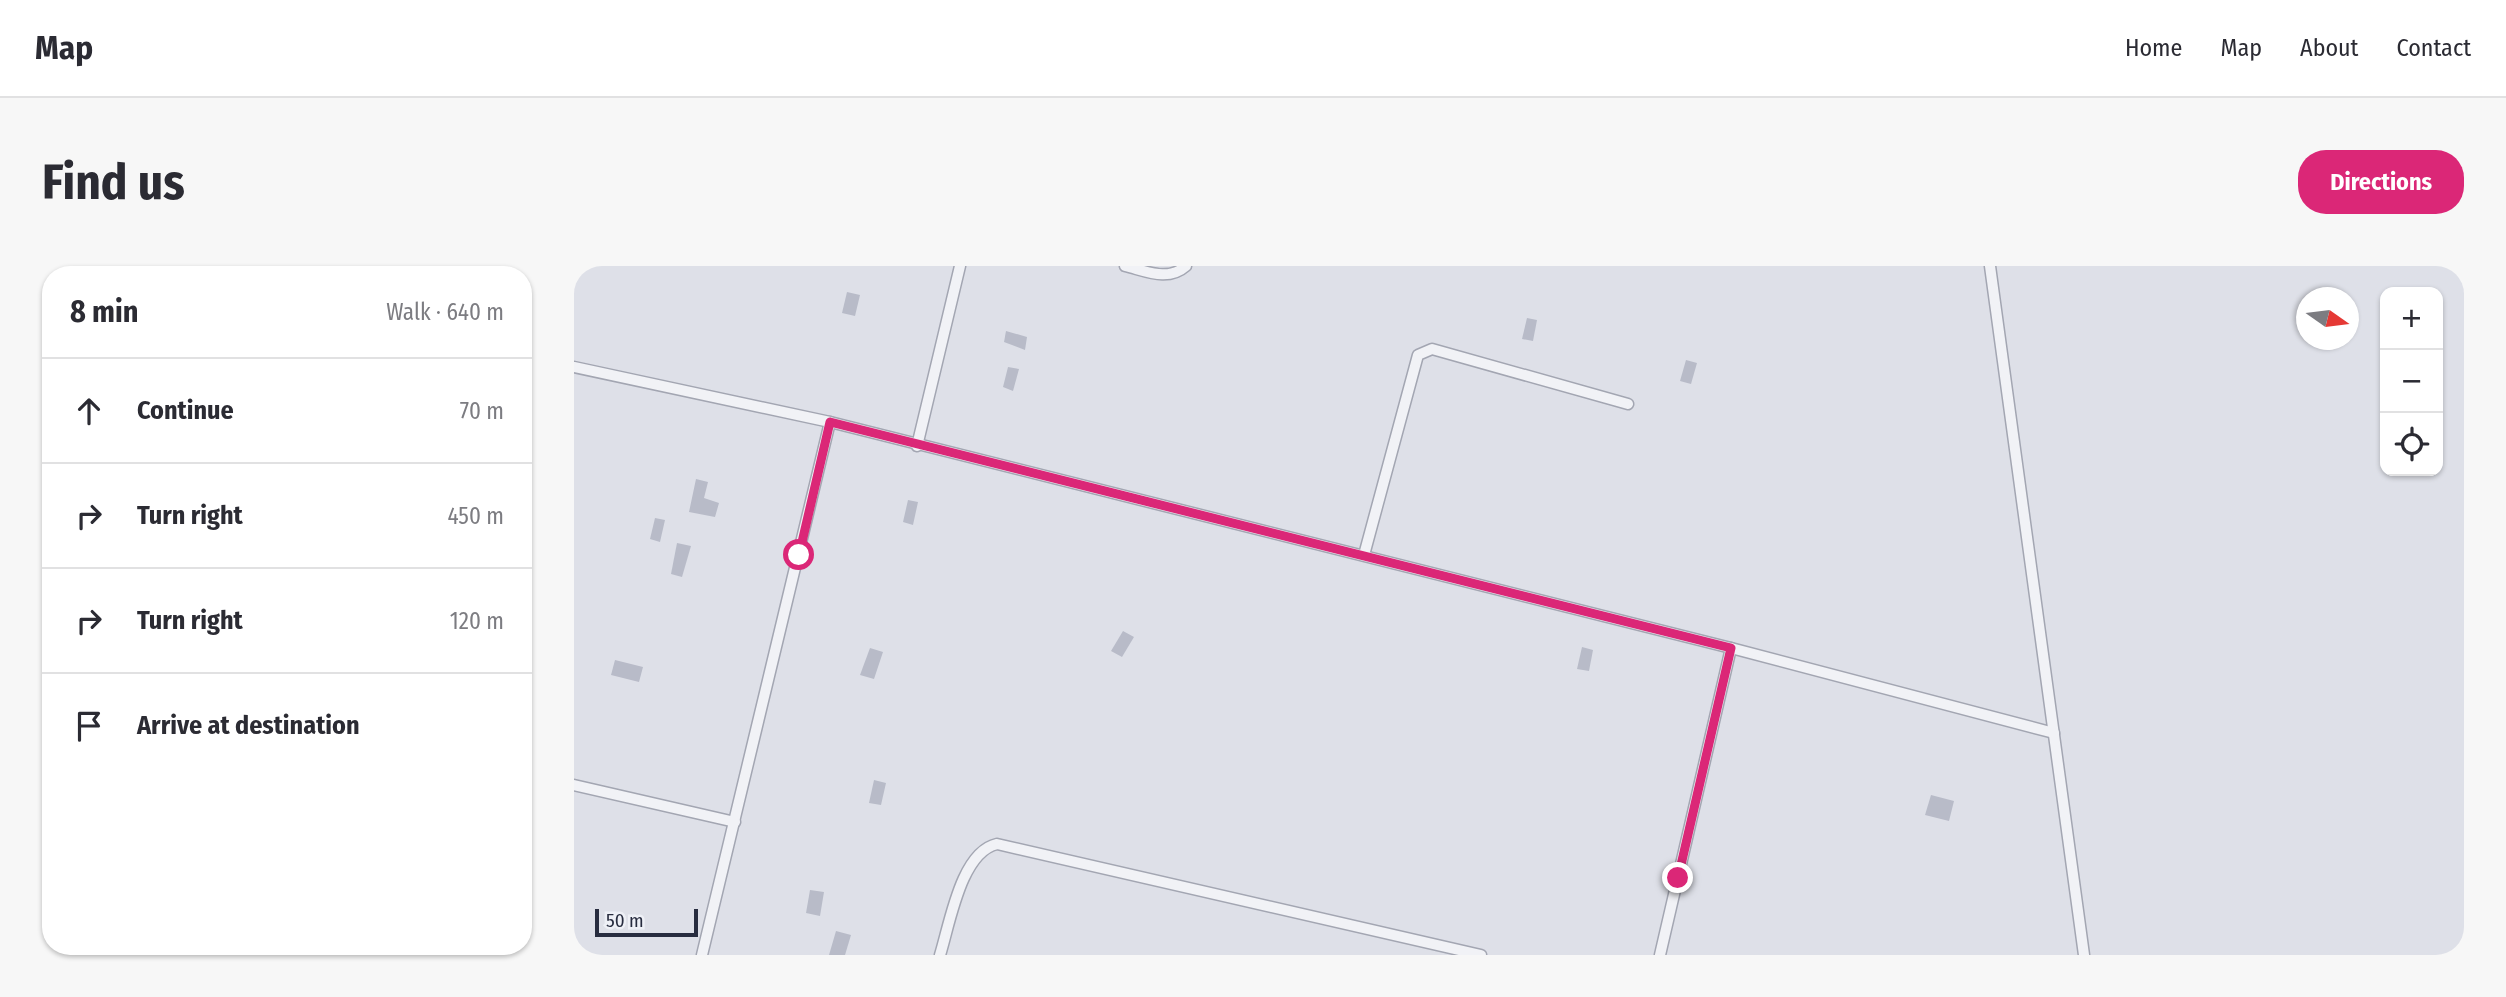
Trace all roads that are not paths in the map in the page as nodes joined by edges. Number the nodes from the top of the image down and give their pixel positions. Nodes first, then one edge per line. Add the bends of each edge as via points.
1 (960, 266) edge
2 (1125, 266) edge
3 (1186, 266) edge
4 (1990, 266) edge
5 (574, 367) edge
6 (1628, 404) dead end
7 (830, 422) junction
8 (917, 446) junction
9 (1364, 555) junction
10 (1731, 648) junction
11 (2054, 733) junction
12 (574, 785) edge
13 (735, 822) junction
14 (702, 955) edge
15 (940, 955) edge
16 (1480, 955) edge
17 (1660, 955) edge
18 (2084, 955) edge

1 - 8 street
2 - 3 street via 1164,276
4 - 11 street
5 - 7 street
6 - 9 street via 1432,349 1418,355
7 - 8 street
7 - 13 street
8 - 9 street
9 - 10 street
10 - 11 street
10 - 17 street
11 - 18 street
12 - 13 street
13 - 14 street
15 - 16 street via 970,864 981,850 997,844

